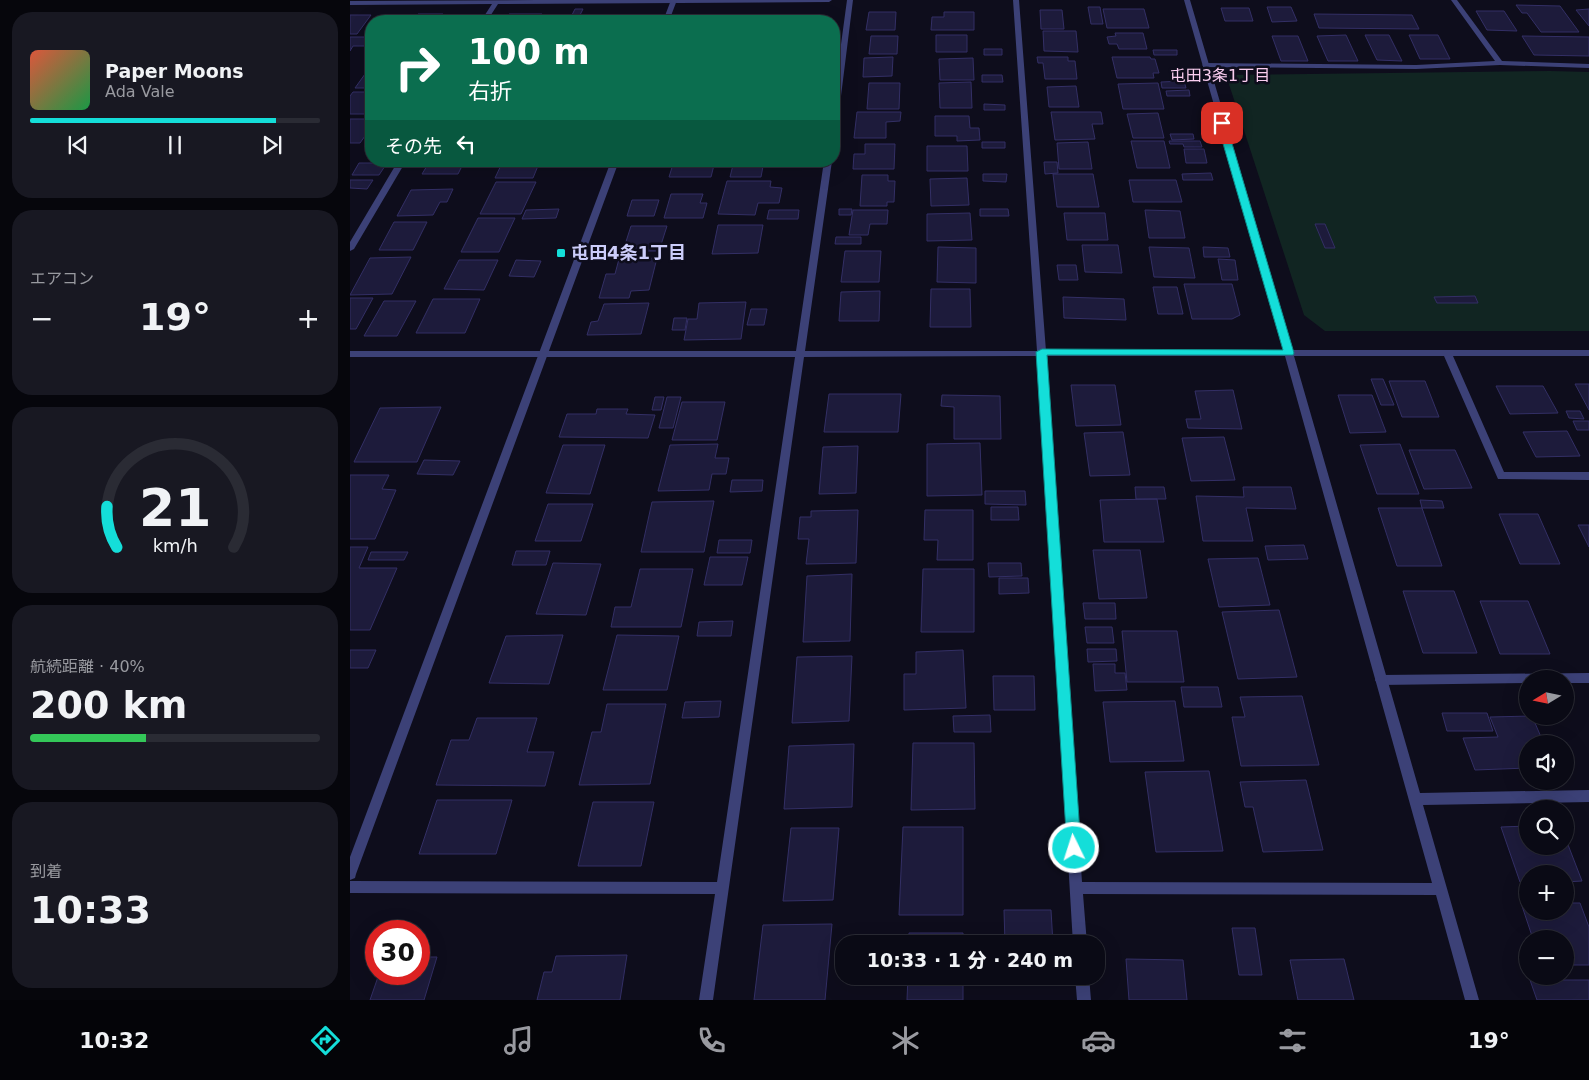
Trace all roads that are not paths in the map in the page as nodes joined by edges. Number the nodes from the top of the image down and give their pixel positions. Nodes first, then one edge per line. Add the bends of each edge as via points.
1 (674, 0) edge
2 (829, 0) edge
3 (850, 0) edge
4 (1016, 0) edge
5 (1187, 0) edge
6 (1454, 0) edge
7 (496, 2) junction
8 (350, 3) edge
9 (488, 15) edge
10 (668, 15) edge
11 (1500, 63) junction
12 (1205, 65) junction
13 (1589, 66) edge
14 (840, 75) edge
15 (398, 167) edge
16 (613, 167) edge
17 (827, 167) edge
18 (350, 249) edge
19 (1042, 352) junction
20 (1446, 352) junction
21 (802, 353) junction
22 (1289, 353) junction
23 (1589, 353) edge
24 (350, 354) edge
25 (543, 354) junction
26 (1589, 476) edge
27 (1589, 678) edge
28 (1382, 680) junction
29 (1589, 796) edge
30 (1416, 799) junction
31 (350, 874) edge
32 (350, 887) edge
33 (722, 888) junction
34 (1077, 888) junction
35 (1440, 889) junction
36 (1080, 935) edge
37 (1083, 985) edge
38 (706, 1000) edge
39 (1084, 1000) edge
40 (1472, 1000) edge

1 - 2 street
1 - 7 street
1 - 10 street
3 - 14 street
4 - 19 street
5 - 12 street
6 - 11 street
7 - 8 street
7 - 9 street
11 - 12 street via 1416,67
11 - 13 street
12 - 22 street
15 - 18 street
16 - 25 street
17 - 21 street
19 - 21 street
19 - 22 street
19 - 34 street
20 - 22 street
20 - 23 street
20 - 26 street via 1501,476
21 - 25 street
21 - 33 street
22 - 28 street
24 - 25 street
25 - 31 street
27 - 28 street
28 - 30 street
29 - 30 street
30 - 35 street
32 - 33 street
33 - 38 street
34 - 35 street
34 - 36 street
35 - 40 street
37 - 39 street

